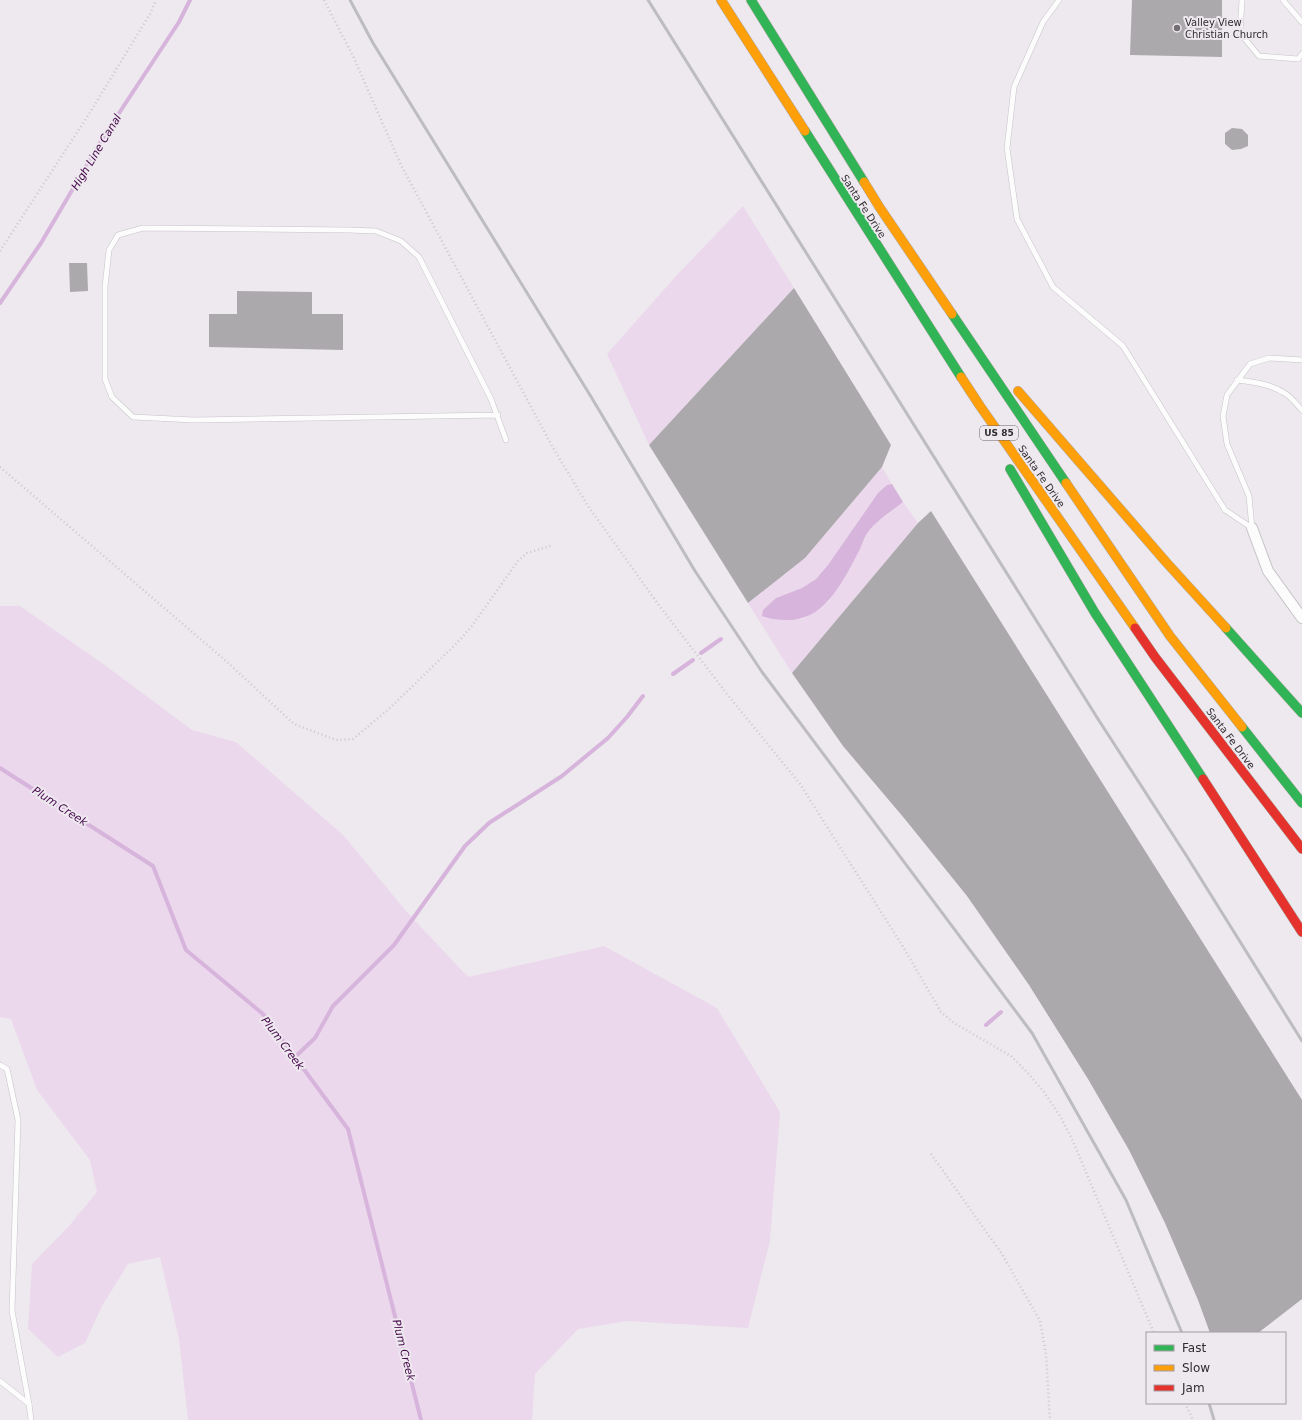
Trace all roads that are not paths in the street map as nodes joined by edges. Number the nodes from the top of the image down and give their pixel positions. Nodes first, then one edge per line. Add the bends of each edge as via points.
1 (721, 0) edge
2 (751, 0) edge
3 (1059, 0) edge
4 (1242, 0) edge
5 (1283, 0) edge
6 (1302, 22) edge
7 (1302, 54) edge
8 (880, 208) junction
9 (943, 349) junction
10 (993, 358) dead end
11 (1302, 360) edge
12 (1237, 380) junction
13 (1011, 382) dead end
14 (1302, 410) edge
15 (498, 415) junction
16 (506, 440) dead end
17 (998, 449) dead end
18 (1006, 462) dead end
19 (1252, 528) junction
20 (1302, 618) edge
21 (1302, 713) edge
22 (1302, 803) edge
23 (1302, 849) edge
24 (1302, 932) edge
25 (0, 1065) edge
26 (0, 1381) edge
27 (29, 1404) junction
28 (31, 1420) edge

1 - 9 highway, Santa Fe Drive / US 85
2 - 8 highway, Santa Fe Drive / US 85
3 - 19 lane via 1043,22 1014,87 1007,148 1017,219 1054,287 1123,346 1225,510
4 - 7 lane via 1240,32 1259,56 1298,59
5 - 6 lane
8 - 10 highway
8 - 22 highway, Santa Fe Drive / US 85 via 1170,636
9 - 17 highway
9 - 23 highway, Santa Fe Drive / US 85 via 1155,657
11 - 12 lane via 1268,358 1250,364
12 - 14 lane via 1261,383 1274,388 1286,394
12 - 19 lane via 1227,395 1223,416 1227,444 1249,496
13 - 21 highway via 1166,562
15 - 15 lane via 419,257 401,240 376,231 143,228 118,235 109,250 105,287 105,379 112,397 133,417 194,420
15 - 16 lane
18 - 24 highway via 1095,613
19 - 20 street via 1268,571
25 - 27 lane via 7,1069 18,1120 12,1311
26 - 27 lane
27 - 28 lane

